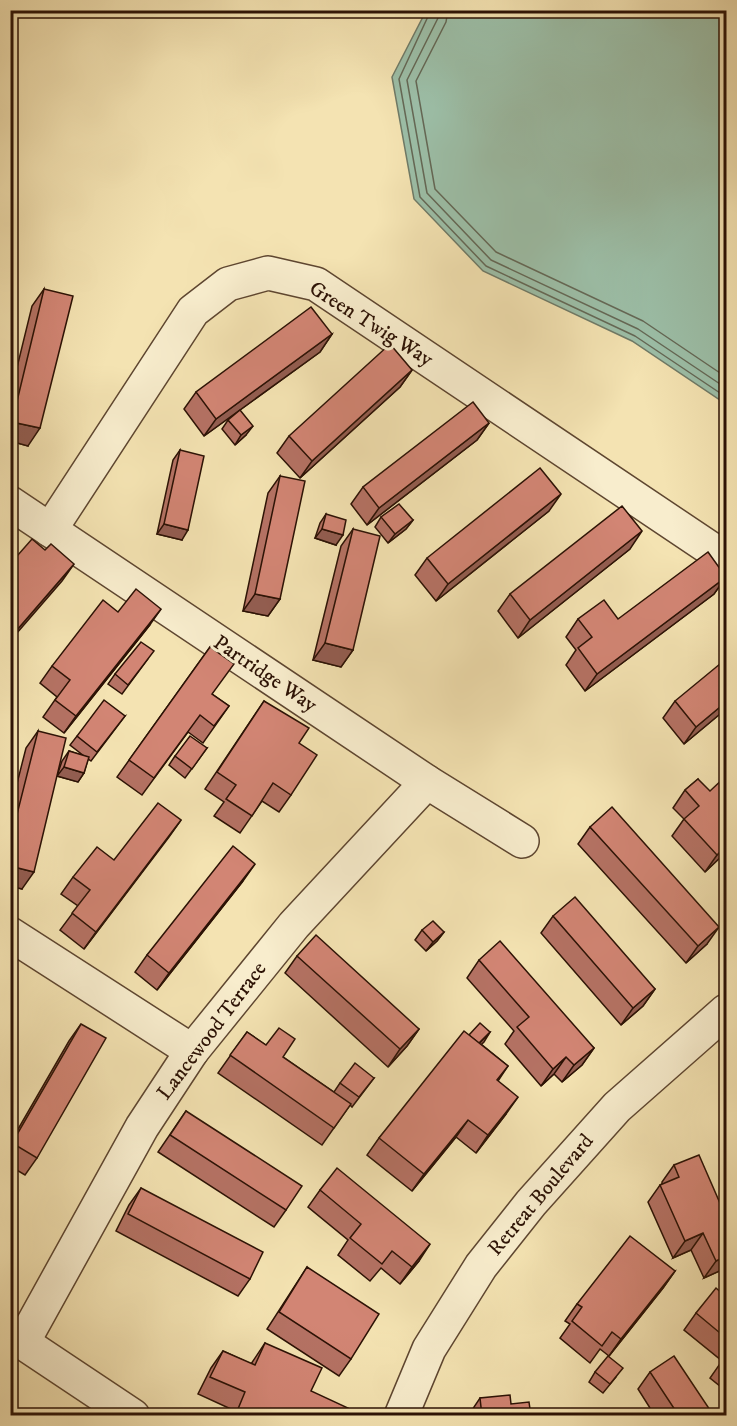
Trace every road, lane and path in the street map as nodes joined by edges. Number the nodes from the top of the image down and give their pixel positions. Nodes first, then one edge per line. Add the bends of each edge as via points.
1 (10, 503) edge
2 (50, 530) junction
3 (726, 559) edge
4 (427, 782) junction
5 (522, 841) dead end
6 (10, 934) edge
7 (726, 1011) edge
8 (192, 1051) junction
9 (17, 1338) edge
10 (133, 1416) edge
11 (401, 1416) edge

1 - 2 street, Partridge Way
2 - 3 street, Green Twig Way via 193,311 228,284 268,273 315,284
2 - 4 street, Partridge Way
4 - 5 street, Partridge Way
4 - 8 street, Lancewood Terrace via 294,925
6 - 8 street
7 - 11 street, Retreat Boulevard via 617,1107 531,1203 481,1266 429,1349
8 - 9 street, Lancewood Terrace via 142,1127
9 - 10 street

